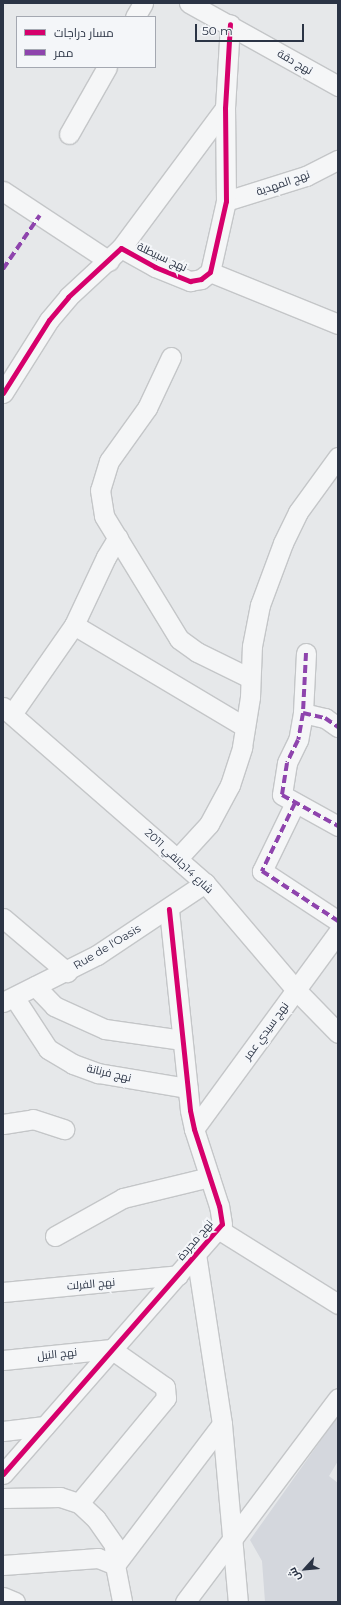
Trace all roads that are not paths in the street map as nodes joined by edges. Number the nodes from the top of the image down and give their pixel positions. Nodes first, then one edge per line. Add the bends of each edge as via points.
1 (143, 3) edge
2 (189, 3) edge
3 (222, 14) edge
4 (136, 16) edge
5 (106, 68) edge
6 (338, 86) edge
7 (225, 108) junction
8 (69, 134) dead end
9 (338, 160) edge
10 (3, 191) edge
11 (226, 201) junction
12 (115, 254) junction
13 (210, 272) junction
14 (338, 324) edge
15 (171, 357) dead end
16 (3, 393) edge
17 (338, 457) edge
18 (118, 537) junction
19 (74, 625) junction
20 (306, 653) dead end
21 (250, 678) junction
22 (8, 710) edge
23 (303, 713) junction
24 (245, 727) junction
25 (338, 727) edge
26 (295, 803) junction
27 (338, 826) edge
28 (178, 858) junction
29 (205, 883) junction
30 (169, 909) junction
31 (3, 918) edge
32 (338, 921) edge
33 (338, 932) edge
34 (66, 972) junction
35 (35, 986) junction
36 (296, 990) junction
37 (9, 1000) edge
38 (338, 1033) edge
39 (182, 1040) junction
40 (188, 1088) junction
41 (3, 1124) edge
42 (64, 1129) dead end
43 (194, 1129) junction
44 (210, 1177) junction
45 (218, 1230) junction
46 (55, 1236) dead end
47 (196, 1254) junction
48 (178, 1275) junction
49 (3, 1292) edge
50 (338, 1304) edge
51 (111, 1349) junction
52 (3, 1360) edge
53 (338, 1398) edge
54 (222, 1424) junction
55 (45, 1426) junction
56 (3, 1431) edge
57 (3, 1474) edge
58 (3, 1498) edge
59 (79, 1503) junction
60 (232, 1540) junction
61 (3, 1565) edge
62 (115, 1565) junction
63 (3, 1597) edge
64 (15, 1602) edge
65 (122, 1602) edge
66 (185, 1602) edge
67 (238, 1602) edge

1 - 4 street
2 - 3 street, نهج دقة
3 - 6 street, نهج دقة
3 - 7 street
5 - 8 street
7 - 11 street
7 - 12 street
9 - 11 street, نهج المهدية via 306,176
10 - 12 street, نهج سبيطلة
11 - 13 street
12 - 13 street, نهج سبيطلة via 190,281 201,279
12 - 16 street via 90,275 49,320
13 - 14 street
15 - 18 street via 147,408 109,461 100,490 104,516
17 - 21 street via 298,512 283,543 260,604 252,646
18 - 19 street
18 - 21 street via 179,639 197,652
19 - 22 street
19 - 24 street
20 - 23 street
21 - 24 street
22 - 28 street, شارع 14جانفي 2011
23 - 25 street via 324,718
23 - 26 street via 298,740 287,763 282,795
24 - 28 street via 242,747 230,785 216,815
26 - 27 street
26 - 32 street via 262,871
28 - 29 street, شارع 14جانفي 2011
29 - 30 street, Rue de l'Oasis
29 - 36 street, شارع 14جانفي 2011
30 - 34 street, Rue de l'Oasis
30 - 39 street, نهج مجردة
31 - 34 street
33 - 36 street, نهج سيدي عمر
34 - 35 street, Rue de l'Oasis
35 - 37 street, Rue de l'Oasis
35 - 39 street via 54,1006 105,1029
36 - 38 street, شارع 14جانفي 2011
36 - 43 street, نهج سيدي عمر
37 - 40 street, نهج فرنانة via 48,1049 73,1064 98,1073
39 - 40 street, نهج مجردة
40 - 43 street, نهج مجردة
41 - 42 street via 33,1119
43 - 44 street, نهج مجردة
44 - 45 street, نهج مجردة via 222,1215 222,1224
44 - 46 street via 123,1198
45 - 47 street, نهج مجردة
45 - 50 street
47 - 48 street, نهج مجردة
47 - 54 street
48 - 49 street, نهج الفرلت
48 - 51 street, نهج مجردة
51 - 52 street, نهج النيل
51 - 55 street, نهج مجردة
51 - 59 street via 158,1380 165,1387 166,1398
53 - 60 street
54 - 60 street
54 - 62 street
55 - 56 street
55 - 57 street, نهج مجردة
58 - 59 street via 60,1497
59 - 62 street via 96,1519 114,1545
60 - 66 street
60 - 67 street
61 - 62 street via 98,1558
62 - 65 street
63 - 64 street

